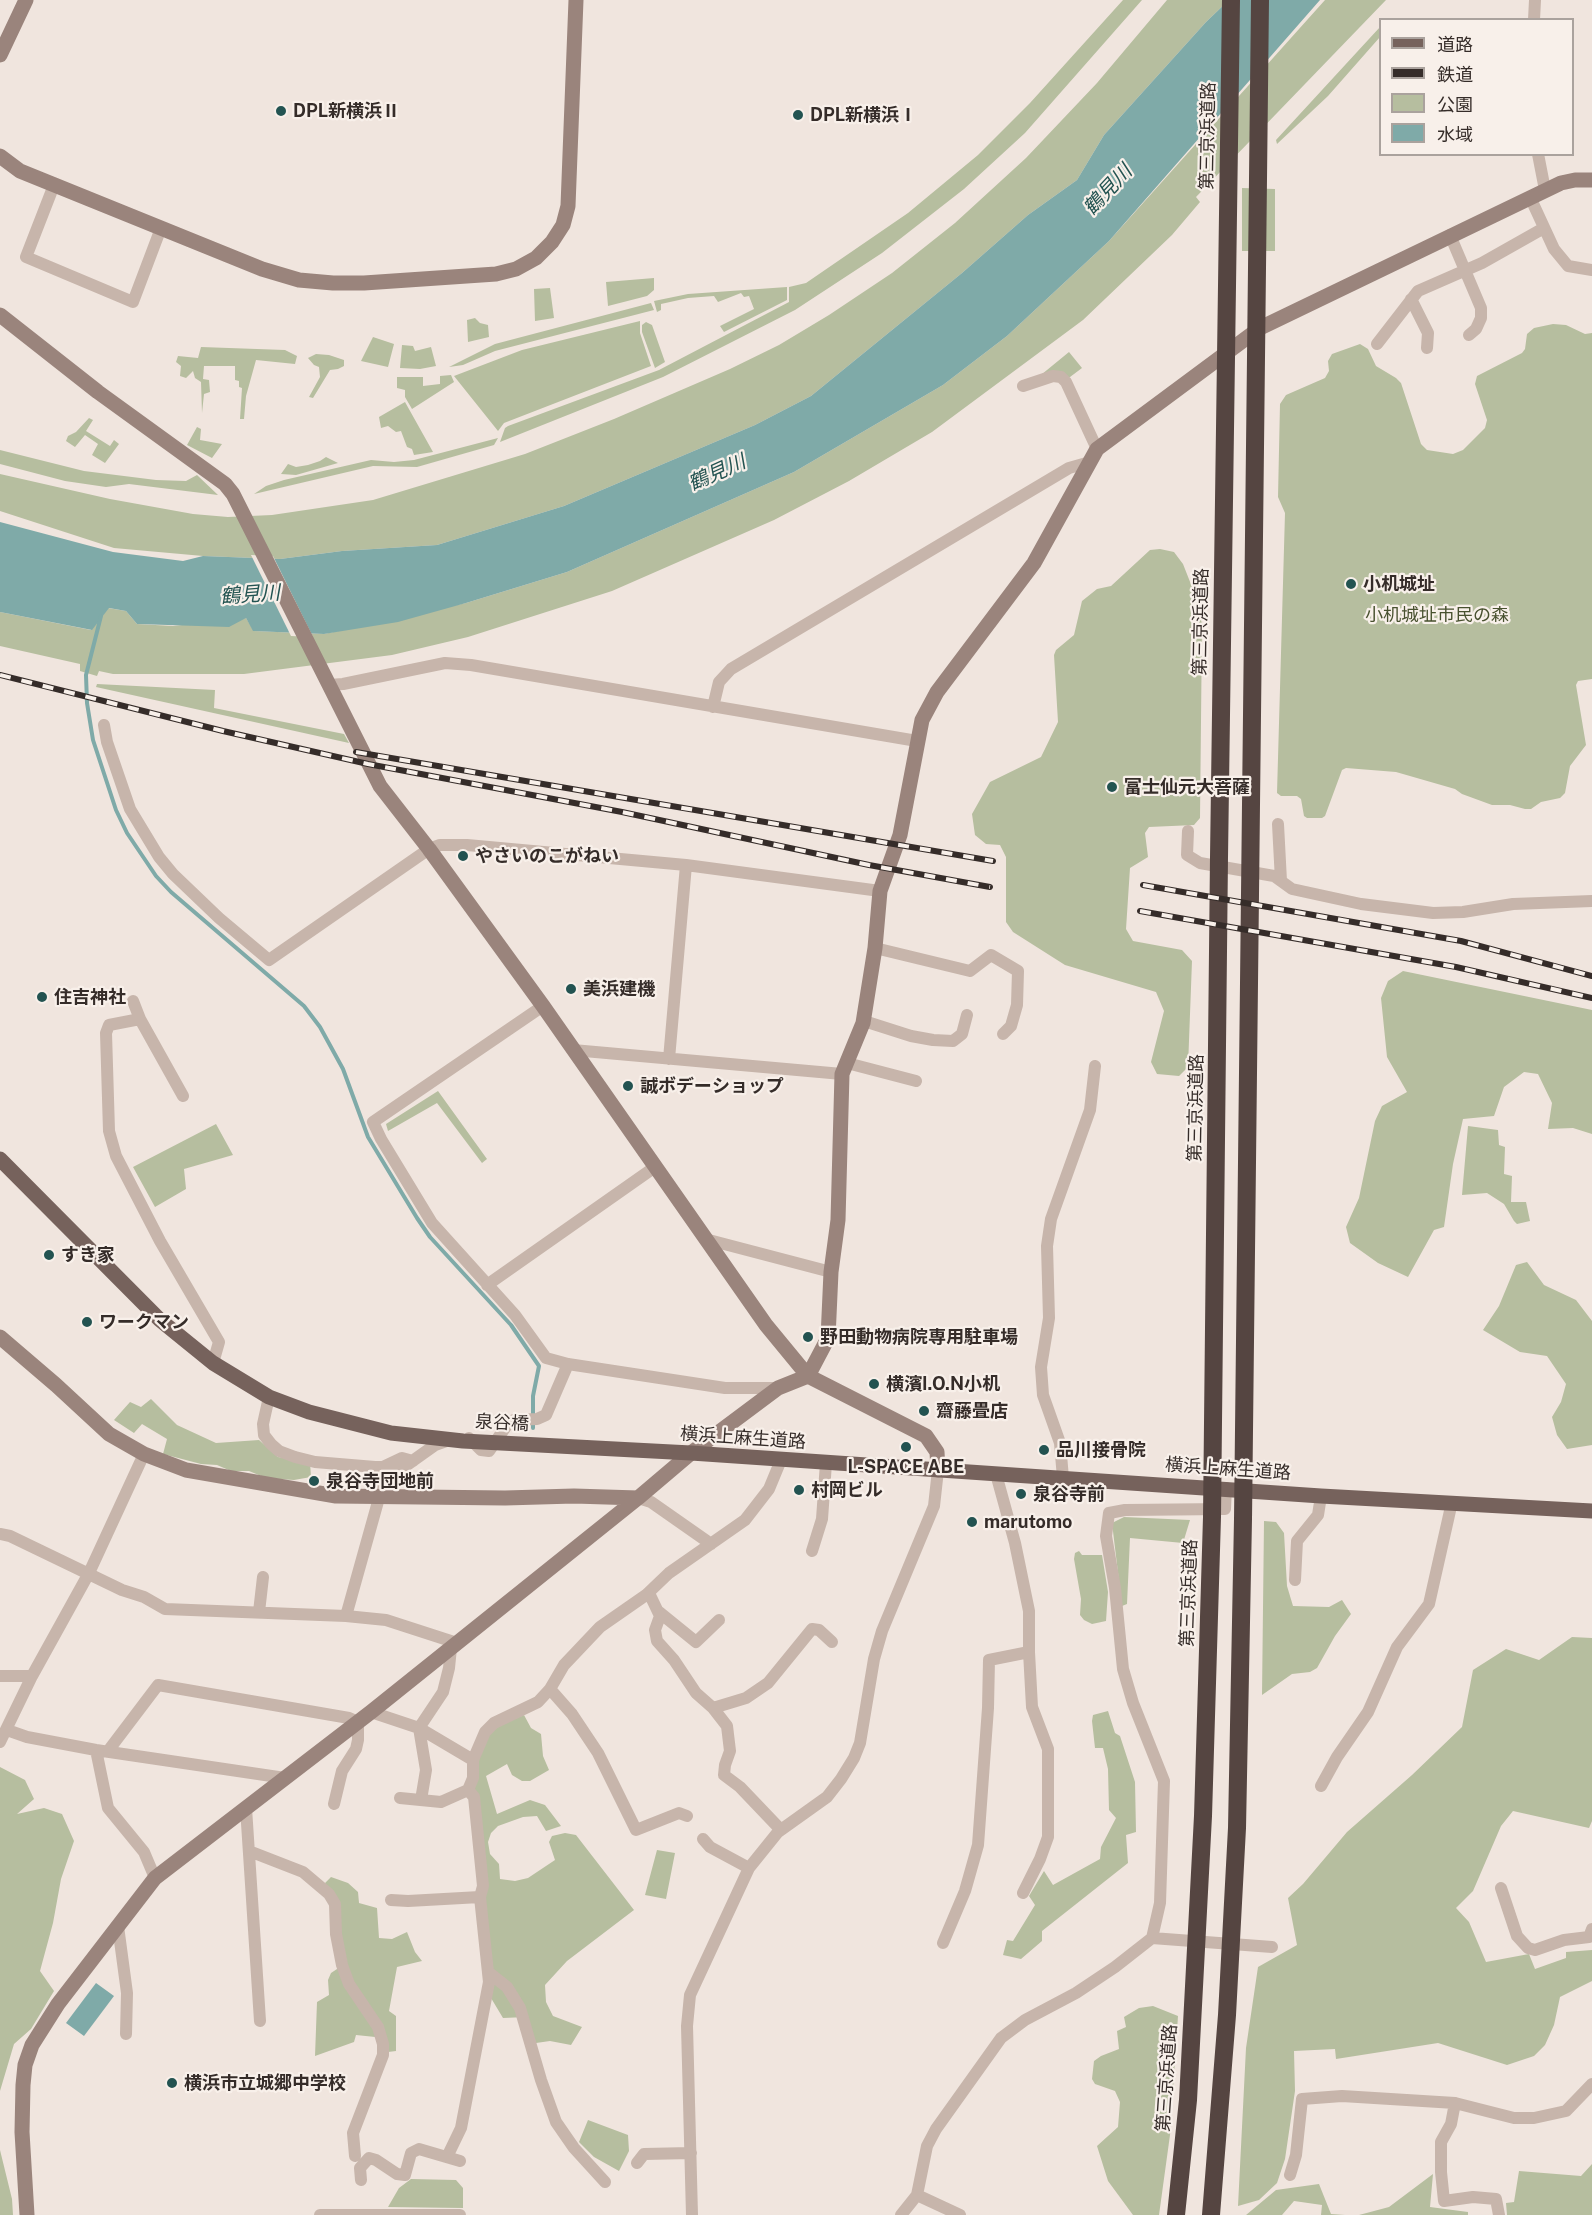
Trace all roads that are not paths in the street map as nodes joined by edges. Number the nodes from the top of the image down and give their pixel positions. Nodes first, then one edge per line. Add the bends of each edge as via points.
1 (26, 0) edge
2 (576, 0) edge
3 (1231, 0) edge
4 (1260, 0) edge
5 (1534, 0) edge
6 (1534, 18) edge
7 (0, 55) edge
8 (0, 156) edge
9 (1538, 156) edge
10 (1592, 180) edge
11 (54, 185) junction
12 (1545, 190) junction
13 (1530, 197) junction
14 (161, 228) junction
15 (1544, 228) junction
16 (1450, 235) junction
17 (1592, 270) edge
18 (1466, 271) junction
19 (1412, 299) junction
20 (0, 315) edge
21 (1469, 335) dead end
22 (1377, 344) dead end
23 (1427, 348) dead end
24 (1023, 386) dead end
25 (1094, 456) junction
26 (326, 680) junction
27 (713, 706) junction
28 (104, 725) dead end
29 (917, 741) junction
30 (1278, 824) dead end
31 (1188, 831) dead end
32 (429, 849) junction
33 (686, 866) junction
34 (1281, 881) junction
35 (879, 891) junction
36 (1592, 901) edge
37 (875, 948) junction
38 (133, 1001) dead end
39 (543, 1006) junction
40 (967, 1015) dead end
41 (140, 1019) junction
42 (864, 1021) junction
43 (1004, 1034) dead end
44 (573, 1050) junction
45 (669, 1059) junction
46 (1095, 1066) dead end
47 (845, 1068) junction
48 (916, 1081) dead end
49 (183, 1096) dead end
50 (0, 1159) edge
51 (655, 1167) junction
52 (705, 1239) junction
53 (831, 1272) junction
54 (487, 1285) junction
55 (0, 1337) edge
56 (213, 1363) junction
57 (568, 1364) junction
58 (808, 1376) junction
59 (778, 1388) junction
60 (269, 1397) junction
61 (610, 1448) joint
62 (691, 1453) junction
63 (144, 1454) junction
64 (782, 1460) junction
65 (413, 1461) junction
66 (826, 1463) junction
67 (938, 1470) junction
68 (996, 1474) junction
69 (1063, 1478) junction
70 (1226, 1488) junction
71 (1321, 1496) junction
72 (376, 1498) junction
73 (638, 1498) junction
74 (1452, 1502) junction
75 (1592, 1511) edge
76 (0, 1534) edge
77 (711, 1544) junction
78 (812, 1551) dead end
79 (88, 1573) junction
80 (262, 1577) dead end
81 (1296, 1580) dead end
82 (649, 1593) junction
83 (259, 1612) junction
84 (659, 1612) junction
85 (346, 1616) junction
86 (719, 1620) dead end
87 (832, 1642) dead end
88 (454, 1646) junction
89 (1029, 1652) junction
90 (0, 1676) edge
91 (32, 1676) junction
92 (550, 1689) junction
93 (713, 1708) junction
94 (371, 1712) junction
95 (358, 1722) junction
96 (419, 1728) junction
97 (7, 1730) junction
98 (0, 1742) edge
99 (102, 1750) junction
100 (473, 1760) junction
101 (285, 1778) junction
102 (1321, 1786) dead end
103 (468, 1790) junction
104 (400, 1798) dead end
105 (421, 1800) junction
106 (334, 1804) dead end
107 (246, 1809) junction
108 (687, 1816) dead end
109 (781, 1830) junction
110 (703, 1839) dead end
111 (249, 1851) junction
112 (749, 1868) junction
113 (154, 1878) junction
114 (1501, 1888) dead end
115 (1023, 1893) dead end
116 (480, 1897) junction
117 (391, 1900) dead end
118 (118, 1926) junction
119 (1592, 1929) edge
120 (1152, 1938) junction
121 (943, 1944) dead end
122 (1272, 1947) dead end
123 (488, 1972) junction
124 (260, 2021) dead end
125 (126, 2034) dead end
126 (1592, 2084) edge
127 (1455, 2103) junction
128 (691, 2153) junction
129 (355, 2156) dead end
130 (447, 2157) junction
131 (460, 2161) dead end
132 (637, 2163) dead end
133 (1290, 2175) dead end
134 (361, 2180) dead end
135 (605, 2182) dead end
136 (917, 2195) junction
137 (27, 2215) edge
138 (320, 2215) edge
139 (460, 2215) edge
140 (692, 2215) edge
141 (901, 2215) edge
142 (960, 2215) edge
143 (1176, 2215) edge
144 (1211, 2215) edge
145 (1499, 2215) edge

1 - 7 street
2 - 14 street via 568,206 552,242 536,258 516,269 496,274 364,283 299,280
3 - 143 highway, 第三京浜道路 via 1212,1517 1203,1816 1188,2100
4 - 144 highway via 1238,1828
5 - 6 street
8 - 11 street via 20,171
9 - 12 street
10 - 12 street via 1575,180
11 - 14 street
11 - 14 street via 26,257 133,302
12 - 13 street
13 - 15 street
13 - 16 street
15 - 17 street via 1568,266
15 - 18 street
16 - 18 street
16 - 25 street via 1260,328
18 - 19 street via 1418,291
18 - 21 street via 1481,318
19 - 22 street
19 - 23 street via 1428,333
20 - 26 street via 225,484
24 - 25 street via 1061,377
25 - 27 street via 731,669 719,682
25 - 29 street via 1034,563 925,711
26 - 27 street via 343,684 445,663
26 - 32 street via 380,786
27 - 29 street
28 - 32 street via 130,809 159,857 219,918 269,960
29 - 35 street via 900,835
30 - 34 street
31 - 34 street via 1187,855 1200,863 1274,876
32 - 33 street via 467,845
32 - 39 street
33 - 35 street
33 - 45 street
34 - 36 street via 1292,889 1361,904 1433,913
35 - 37 street
37 - 42 street
37 - 43 street via 970,971 991,956 1018,971 1017,1005 1011,1026
38 - 41 street
39 - 44 street
39 - 54 street via 374,1122 432,1224
40 - 42 street via 962,1034 953,1041 911,1036
41 - 49 street
41 - 56 street via 109,1025 106,1033 109,1131 116,1156 160,1241 219,1342
42 - 47 street
44 - 45 street
44 - 51 street
45 - 47 street
46 - 69 street via 1090,1110 1051,1219 1047,1246 1049,1318 1041,1367 1043,1395 1060,1443
47 - 48 street
47 - 53 street via 838,1220
50 - 56 main road via 160,1320
51 - 52 street
51 - 54 street
52 - 53 street
52 - 58 street
53 - 58 street via 828,1338
54 - 57 street via 515,1315 542,1354
55 - 63 street via 109,1434
56 - 60 main road
57 - 59 street via 725,1388
57 - 65 street via 546,1414 514,1420 489,1451 481,1450 469,1438 454,1437
58 - 59 street
58 - 67 street via 926,1436 937,1452
59 - 62 street
60 - 61 main road, 泉谷橋 via 309,1412 391,1433 463,1441
60 - 65 street via 264,1434 279,1451 315,1462 375,1467 402,1458
61 - 62 main road, 横浜上麻生道路
62 - 64 main road, 横浜上麻生道路
62 - 73 street
63 - 72 street via 186,1470 336,1496
63 - 79 street
64 - 66 main road, 横浜上麻生道路
64 - 77 street via 769,1489 745,1520
65 - 72 street via 383,1482
66 - 67 main road, 横浜上麻生道路
66 - 78 street via 822,1519
67 - 68 main road, 横浜上麻生道路
67 - 109 street via 934,1506 882,1631 854,1758 827,1797
68 - 69 main road, 横浜上麻生道路
68 - 89 street via 1029,1611
69 - 70 main road, 横浜上麻生道路
70 - 71 main road, 横浜上麻生道路
70 - 120 street via 1225,1509 1109,1513 1106,1536 1123,1669 1164,1781 1160,1903
71 - 74 main road, 横浜上麻生道路
71 - 81 street via 1318,1515 1297,1541
72 - 73 street
72 - 85 street
73 - 77 street via 651,1502
73 - 88 street
74 - 75 main road, 横浜上麻生道路
74 - 102 street via 1430,1604 1397,1647 1368,1712
76 - 79 street
77 - 82 street via 669,1573
79 - 83 street via 165,1609
79 - 91 street
80 - 83 street
82 - 84 street
82 - 92 street via 600,1627 564,1665
83 - 85 street
84 - 86 street via 696,1642
84 - 93 street via 657,1641 696,1693
85 - 88 street via 386,1620
87 - 93 street via 812,1629 768,1683 746,1698
88 - 94 street
88 - 96 street via 443,1692
89 - 115 street via 1032,1707 1048,1749 1048,1837
89 - 121 street via 989,1659 978,1845
90 - 91 street
91 - 97 street
92 - 100 street via 538,1702 494,1723
92 - 108 street via 598,1753 636,1830 679,1813
93 - 109 street via 727,1726 730,1751 724,1775 741,1787
94 - 95 street
94 - 96 street
95 - 99 street via 158,1685
95 - 101 street
95 - 106 street via 356,1749 342,1771
96 - 100 street
96 - 105 street via 426,1770
97 - 98 street
97 - 99 street
99 - 101 street
99 - 113 street via 108,1808 144,1852
100 - 103 street
101 - 107 street
103 - 105 street via 441,1803
103 - 116 street via 474,1797 483,1886
104 - 105 street
107 - 111 street
107 - 113 street
109 - 112 street
110 - 112 street via 710,1848
111 - 124 street
111 - 129 street via 303,1872 329,1894 335,1904 342,1965 349,1984 378,2027 383,2055 353,2133
112 - 128 street via 690,1995 687,2026
113 - 118 street
114 - 119 street via 1517,1936 1528,1948 1535,1950 1589,1937
116 - 117 street
116 - 123 street
118 - 125 street via 127,1993
118 - 137 street via 44,2024 25,2065 22,2132
120 - 122 street
120 - 136 street via 1096,1980 1001,2038 936,2129 927,2146
123 - 130 street via 461,2128
123 - 135 street via 507,1987 520,2008 556,2122
126 - 127 street via 1566,2111 1534,2118 1514,2118
127 - 133 street via 1342,2096 1302,2099
127 - 145 street via 1451,2124 1441,2142 1444,2201 1496,2199
128 - 132 street via 644,2154
128 - 140 street
130 - 131 street
130 - 134 street via 414,2150 405,2175 369,2158 360,2168
136 - 141 street
136 - 142 street
138 - 139 street

